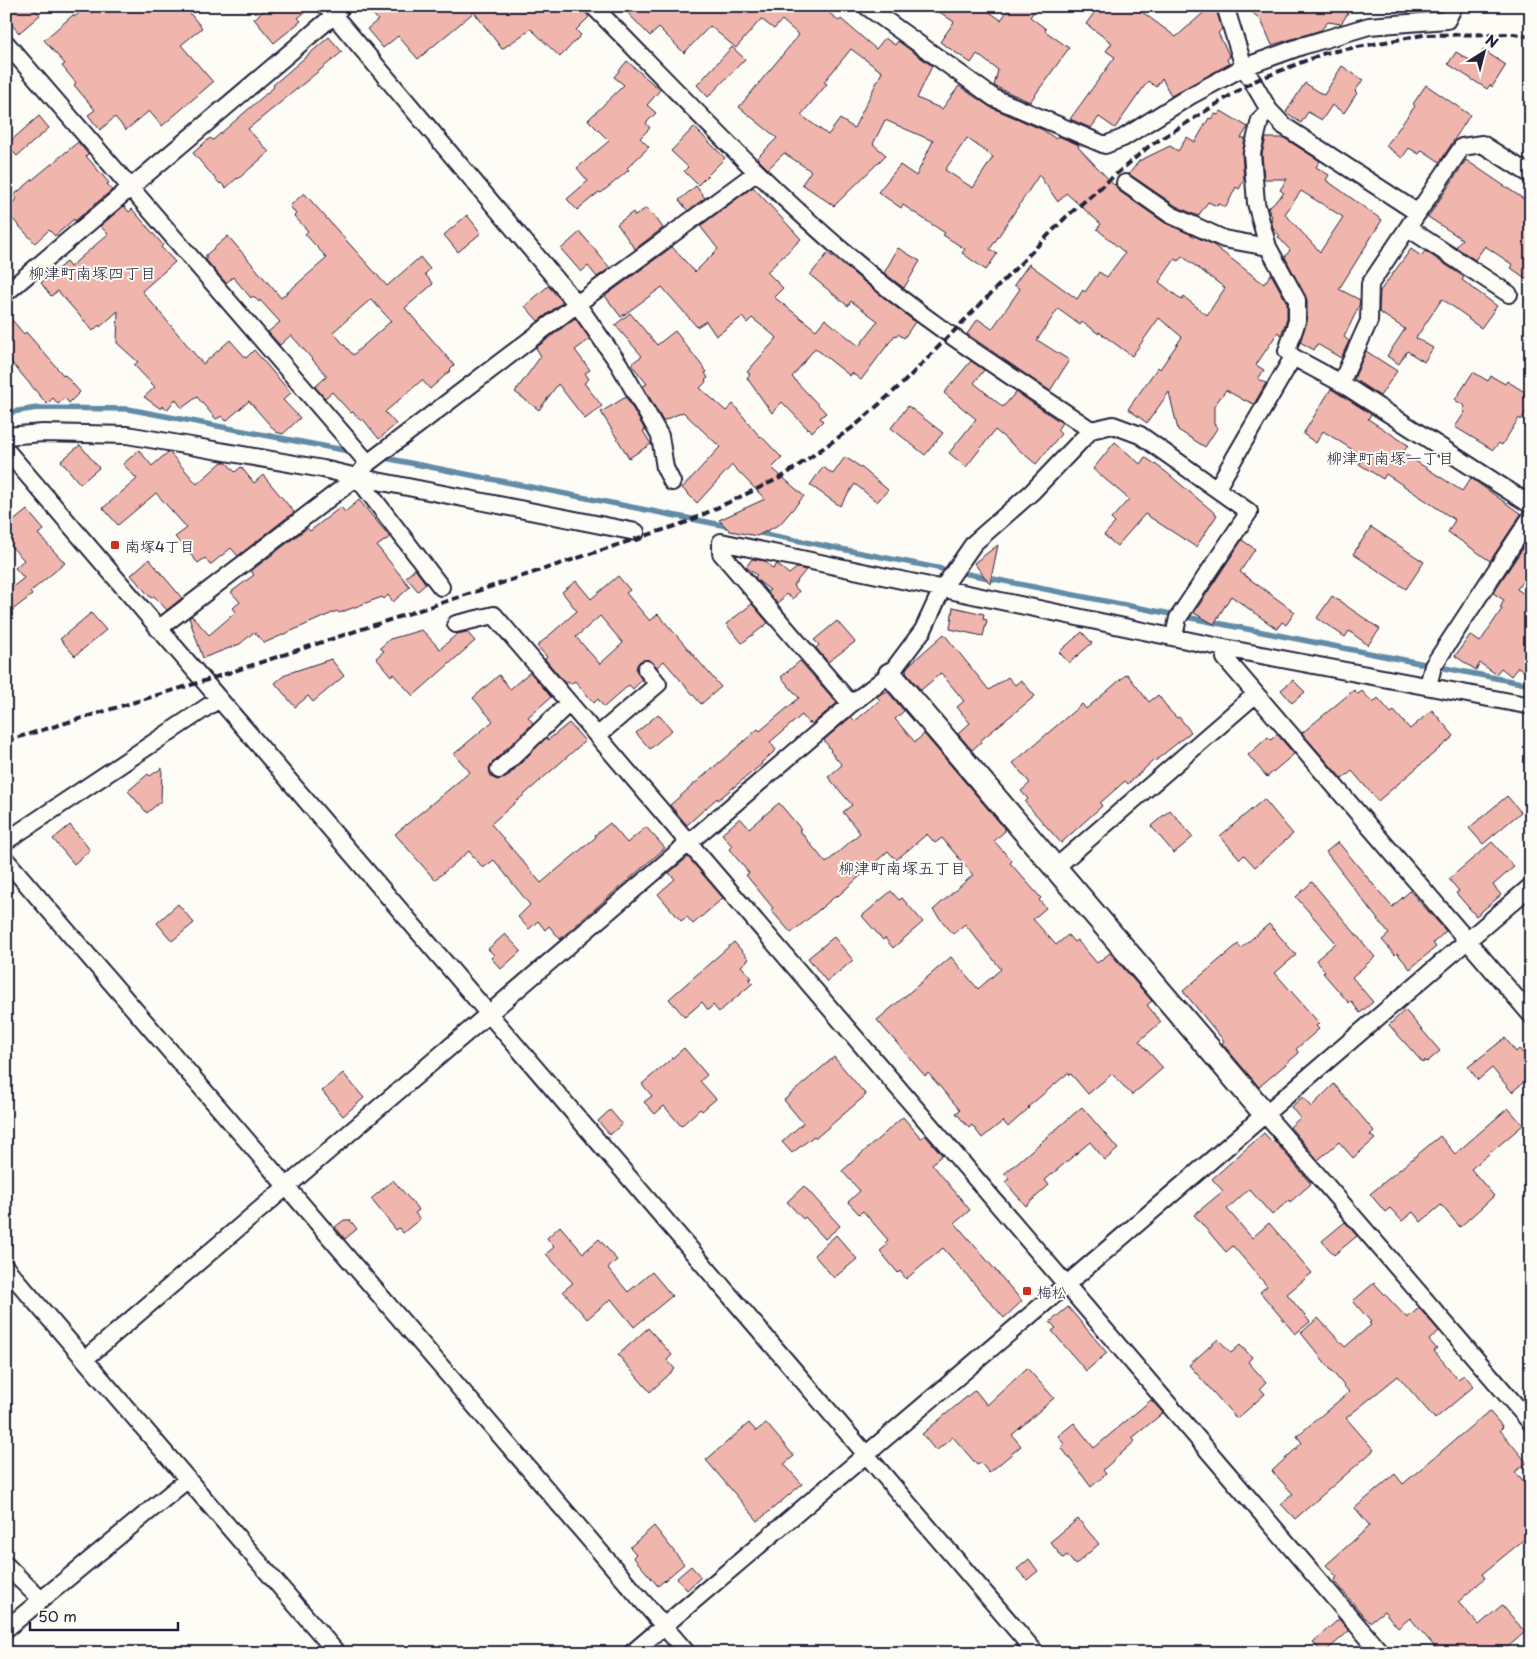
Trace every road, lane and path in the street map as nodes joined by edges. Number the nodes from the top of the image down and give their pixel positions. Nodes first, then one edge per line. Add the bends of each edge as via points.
1 (593, 6) edge
2 (866, 6) edge
3 (1226, 6) edge
4 (1454, 6) edge
5 (334, 9) edge
6 (885, 12) edge
7 (6, 43) edge
8 (1244, 67) junction
9 (1269, 110) junction
10 (757, 172) junction
11 (1531, 175) edge
12 (1125, 183) dead end
13 (130, 188) junction
14 (1418, 213) junction
15 (1408, 228) junction
16 (1268, 247) junction
17 (6, 292) edge
18 (1509, 294) dead end
19 (577, 304) junction
20 (1293, 357) junction
21 (1341, 383) junction
22 (1091, 430) junction
23 (6, 436) edge
24 (6, 450) edge
25 (368, 463) junction
26 (357, 477) junction
27 (672, 482) dead end
28 (1216, 488) junction
29 (1531, 505) edge
30 (1531, 517) edge
31 (636, 532) dead end
32 (441, 587) dead end
33 (942, 589) junction
34 (456, 624) dead end
35 (158, 629) junction
36 (1174, 636) junction
37 (1224, 648) junction
38 (646, 669) dead end
39 (890, 674) junction
40 (1428, 686) junction
41 (1256, 694) junction
42 (219, 699) junction
43 (569, 703) junction
44 (852, 704) junction
45 (1531, 706) edge
46 (597, 736) junction
47 (499, 770) dead end
48 (6, 841) edge
49 (689, 844) junction
50 (6, 860) edge
51 (1055, 868) junction
52 (1531, 886) edge
53 (1467, 940) junction
54 (488, 1014) junction
55 (1531, 1014) edge
56 (1265, 1114) junction
57 (286, 1186) junction
58 (6, 1268) edge
59 (1067, 1284) junction
60 (85, 1360) junction
61 (1531, 1423) edge
62 (865, 1454) junction
63 (188, 1479) junction
64 (6, 1565) edge
65 (41, 1600) junction
66 (664, 1625) junction
67 (6, 1629) edge
68 (337, 1653) edge
69 (632, 1653) edge
70 (687, 1653) edge
71 (1036, 1653) edge
72 (1381, 1653) edge

1 - 10 street
2 - 6 street
3 - 8 street
4 - 8 street via 1447,20 1369,26
5 - 13 street
5 - 19 street
6 - 8 street via 994,98 1105,145 1123,138
7 - 13 street
8 - 9 street
9 - 14 street via 1284,126
9 - 16 street via 1260,120 1252,153 1256,203
10 - 19 street
10 - 22 street via 851,259 898,296 949,335
11 - 14 street via 1482,144 1462,148
12 - 16 street via 1171,215 1224,239
13 - 17 street
13 - 25 street
14 - 15 street
15 - 18 street
15 - 21 street via 1370,284 1369,321
16 - 20 street via 1297,300 1297,321 1287,350
19 - 25 street
19 - 27 street via 619,364 660,436 665,468
20 - 21 street
20 - 28 street
21 - 29 street
22 - 28 street via 1112,425 1140,435
22 - 33 street via 1032,492 974,544
23 - 26 street via 43,433 126,435
24 - 35 street
25 - 26 street
26 - 31 street
26 - 32 street
26 - 35 street
28 - 36 street via 1249,512 1178,618
30 - 40 street via 1433,666
33 - 36 street
33 - 39 street via 923,630
33 - 44 street via 721,542 721,553
34 - 43 street via 494,615
35 - 42 street
36 - 37 street
37 - 40 street
37 - 41 street via 1225,658
38 - 46 street via 658,684
39 - 44 street
39 - 51 street
40 - 45 street
41 - 51 street
41 - 53 street
42 - 48 street
42 - 54 street
43 - 46 street
43 - 47 street
44 - 49 street
46 - 49 street
49 - 54 street
49 - 59 street
50 - 57 street
51 - 56 street
52 - 53 street
53 - 55 street
53 - 56 street
54 - 57 street
54 - 62 street
56 - 59 street
56 - 61 street
57 - 60 street
57 - 66 street
58 - 60 street
59 - 62 street
59 - 72 street
60 - 63 street
62 - 66 street
62 - 71 street
63 - 65 street
63 - 68 street
64 - 65 street
65 - 67 street
66 - 69 street
66 - 70 street

